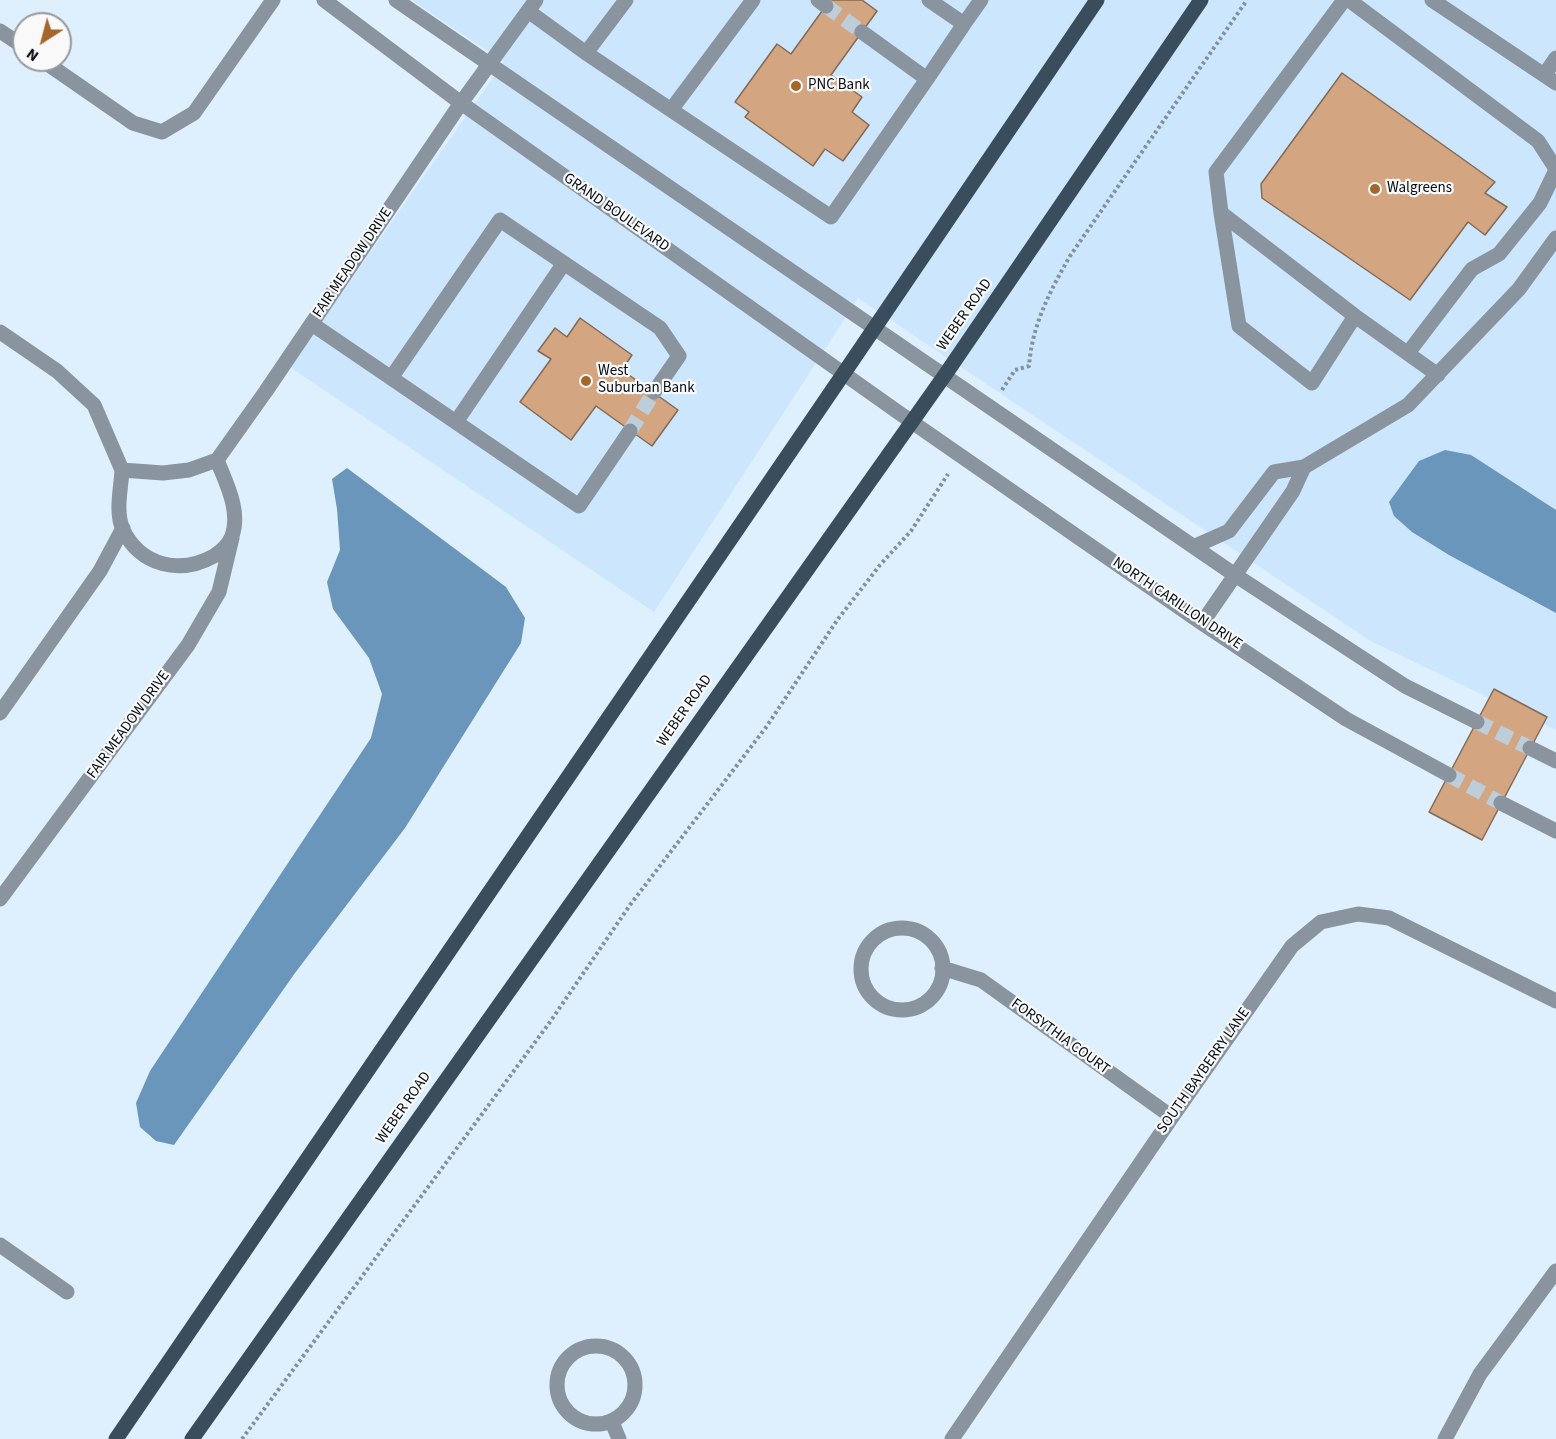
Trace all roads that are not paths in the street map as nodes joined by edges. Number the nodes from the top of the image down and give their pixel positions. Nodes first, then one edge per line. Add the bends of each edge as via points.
1 (273, 0) edge
2 (324, 0) edge
3 (396, 0) edge
4 (626, 0) edge
5 (753, 0) edge
6 (929, 0) edge
7 (981, 0) edge
8 (1097, 0) edge
9 (1201, 0) edge
10 (1344, 0) edge
11 (1349, 0) edge
12 (1432, 0) edge
13 (532, 6) edge
14 (964, 24) junction
15 (862, 32) tunnel mouth
16 (586, 53) junction
17 (1556, 58) edge
18 (488, 64) junction
19 (60, 72) edge
20 (927, 79) junction
21 (1550, 79) edge
22 (461, 103) junction
23 (671, 110) junction
24 (1556, 170) edge
25 (1221, 213) junction
26 (1556, 238) edge
27 (564, 263) junction
28 (1355, 316) junction
29 (312, 324) junction
30 (874, 327) junction
31 (0, 332) edge
32 (1408, 353) junction
33 (844, 374) junction
34 (945, 375) junction
35 (1438, 375) junction
36 (391, 378) junction
37 (654, 392) tunnel mouth
38 (456, 422) junction
39 (912, 422) junction
40 (630, 431) tunnel mouth
41 (217, 460) junction
42 (1304, 466) junction
43 (122, 470) junction
44 (123, 528) junction
45 (231, 538) junction
46 (1195, 546) junction
47 (1235, 575) junction
48 (1202, 623) junction
49 (0, 713) edge
50 (1477, 722) tunnel mouth
51 (1530, 748) tunnel mouth
52 (1556, 760) edge
53 (1449, 775) tunnel mouth
54 (1501, 803) tunnel mouth
55 (1556, 831) edge
56 (0, 899) edge
57 (942, 968) junction
58 (1556, 1001) edge
59 (1172, 1117) junction
60 (0, 1245) edge
61 (1556, 1271) edge
62 (67, 1292) dead end
63 (612, 1422) junction
64 (116, 1439) edge
65 (192, 1439) edge
66 (618, 1439) edge
67 (952, 1439) edge
68 (1445, 1439) edge

1 - 19 street via 194,113 162,132 134,123
2 - 22 street, GRAND BOULEVARD
3 - 18 street
4 - 16 street
5 - 23 street
6 - 14 street
7 - 14 street
8 - 30 main road
9 - 34 main road, WEBER ROAD
10 - 25 street via 1216,172
11 - 24 street via 1538,141
12 - 21 street
13 - 16 street
13 - 18 street, FAIR MEADOW DRIVE
14 - 20 street
15 - 20 street
16 - 23 street
17 - 21 street
18 - 22 street, FAIR MEADOW DRIVE
18 - 30 street
20 - 23 street via 831,217
22 - 29 street, FAIR MEADOW DRIVE
22 - 33 street, GRAND BOULEVARD
24 - 32 street via 1540,203 1499,254 1472,269
25 - 28 street
25 - 28 street via 1239,326 1312,383
26 - 35 street via 1519,289
27 - 36 street via 500,220
27 - 37 street via 660,328 679,356
27 - 38 street
28 - 32 street
29 - 36 street
29 - 41 street, FAIR MEADOW DRIVE
30 - 33 main road
30 - 34 street
31 - 43 street via 57,371 94,405
32 - 35 street
33 - 39 street, GRAND BOULEVARD
33 - 64 main road
34 - 39 main road, WEBER ROAD
34 - 46 street
35 - 42 street via 1408,405
36 - 38 street
38 - 40 street via 579,506
39 - 48 street, NORTH CARILLON DRIVE
39 - 65 main road, WEBER ROAD
41 - 43 street via 163,473
41 - 45 street, FAIR MEADOW DRIVE via 233,500
42 - 46 street via 1274,472 1228,531
42 - 47 street via 1293,491
43 - 44 street via 118,508
44 - 45 street via 133,545 147,557 183,567 219,553
44 - 49 street via 100,571
45 - 56 street, FAIR MEADOW DRIVE via 219,592 188,645
46 - 47 street
47 - 48 street
47 - 50 street via 1405,686
48 - 53 street, NORTH CARILLON DRIVE via 1346,719
51 - 52 street
54 - 55 street
57 - 57 street via 939,952 930,939 916,930 900,928 872,940 863,954 861,970 873,999 903,1010 932,997
57 - 59 street, FORSYTHIA COURT via 981,980
58 - 59 street, SOUTH BAYBERRY LANE via 1389,918 1358,914 1321,922 1292,946
59 - 67 street, SOUTH BAYBERRY LANE
60 - 62 street
61 - 68 street via 1480,1374
63 - 63 street via 633,1399 636,1384 632,1369 624,1356 610,1348 580,1349 567,1358 559,1371 556,1386 560,1401 569,1414 582,1422
63 - 66 street

